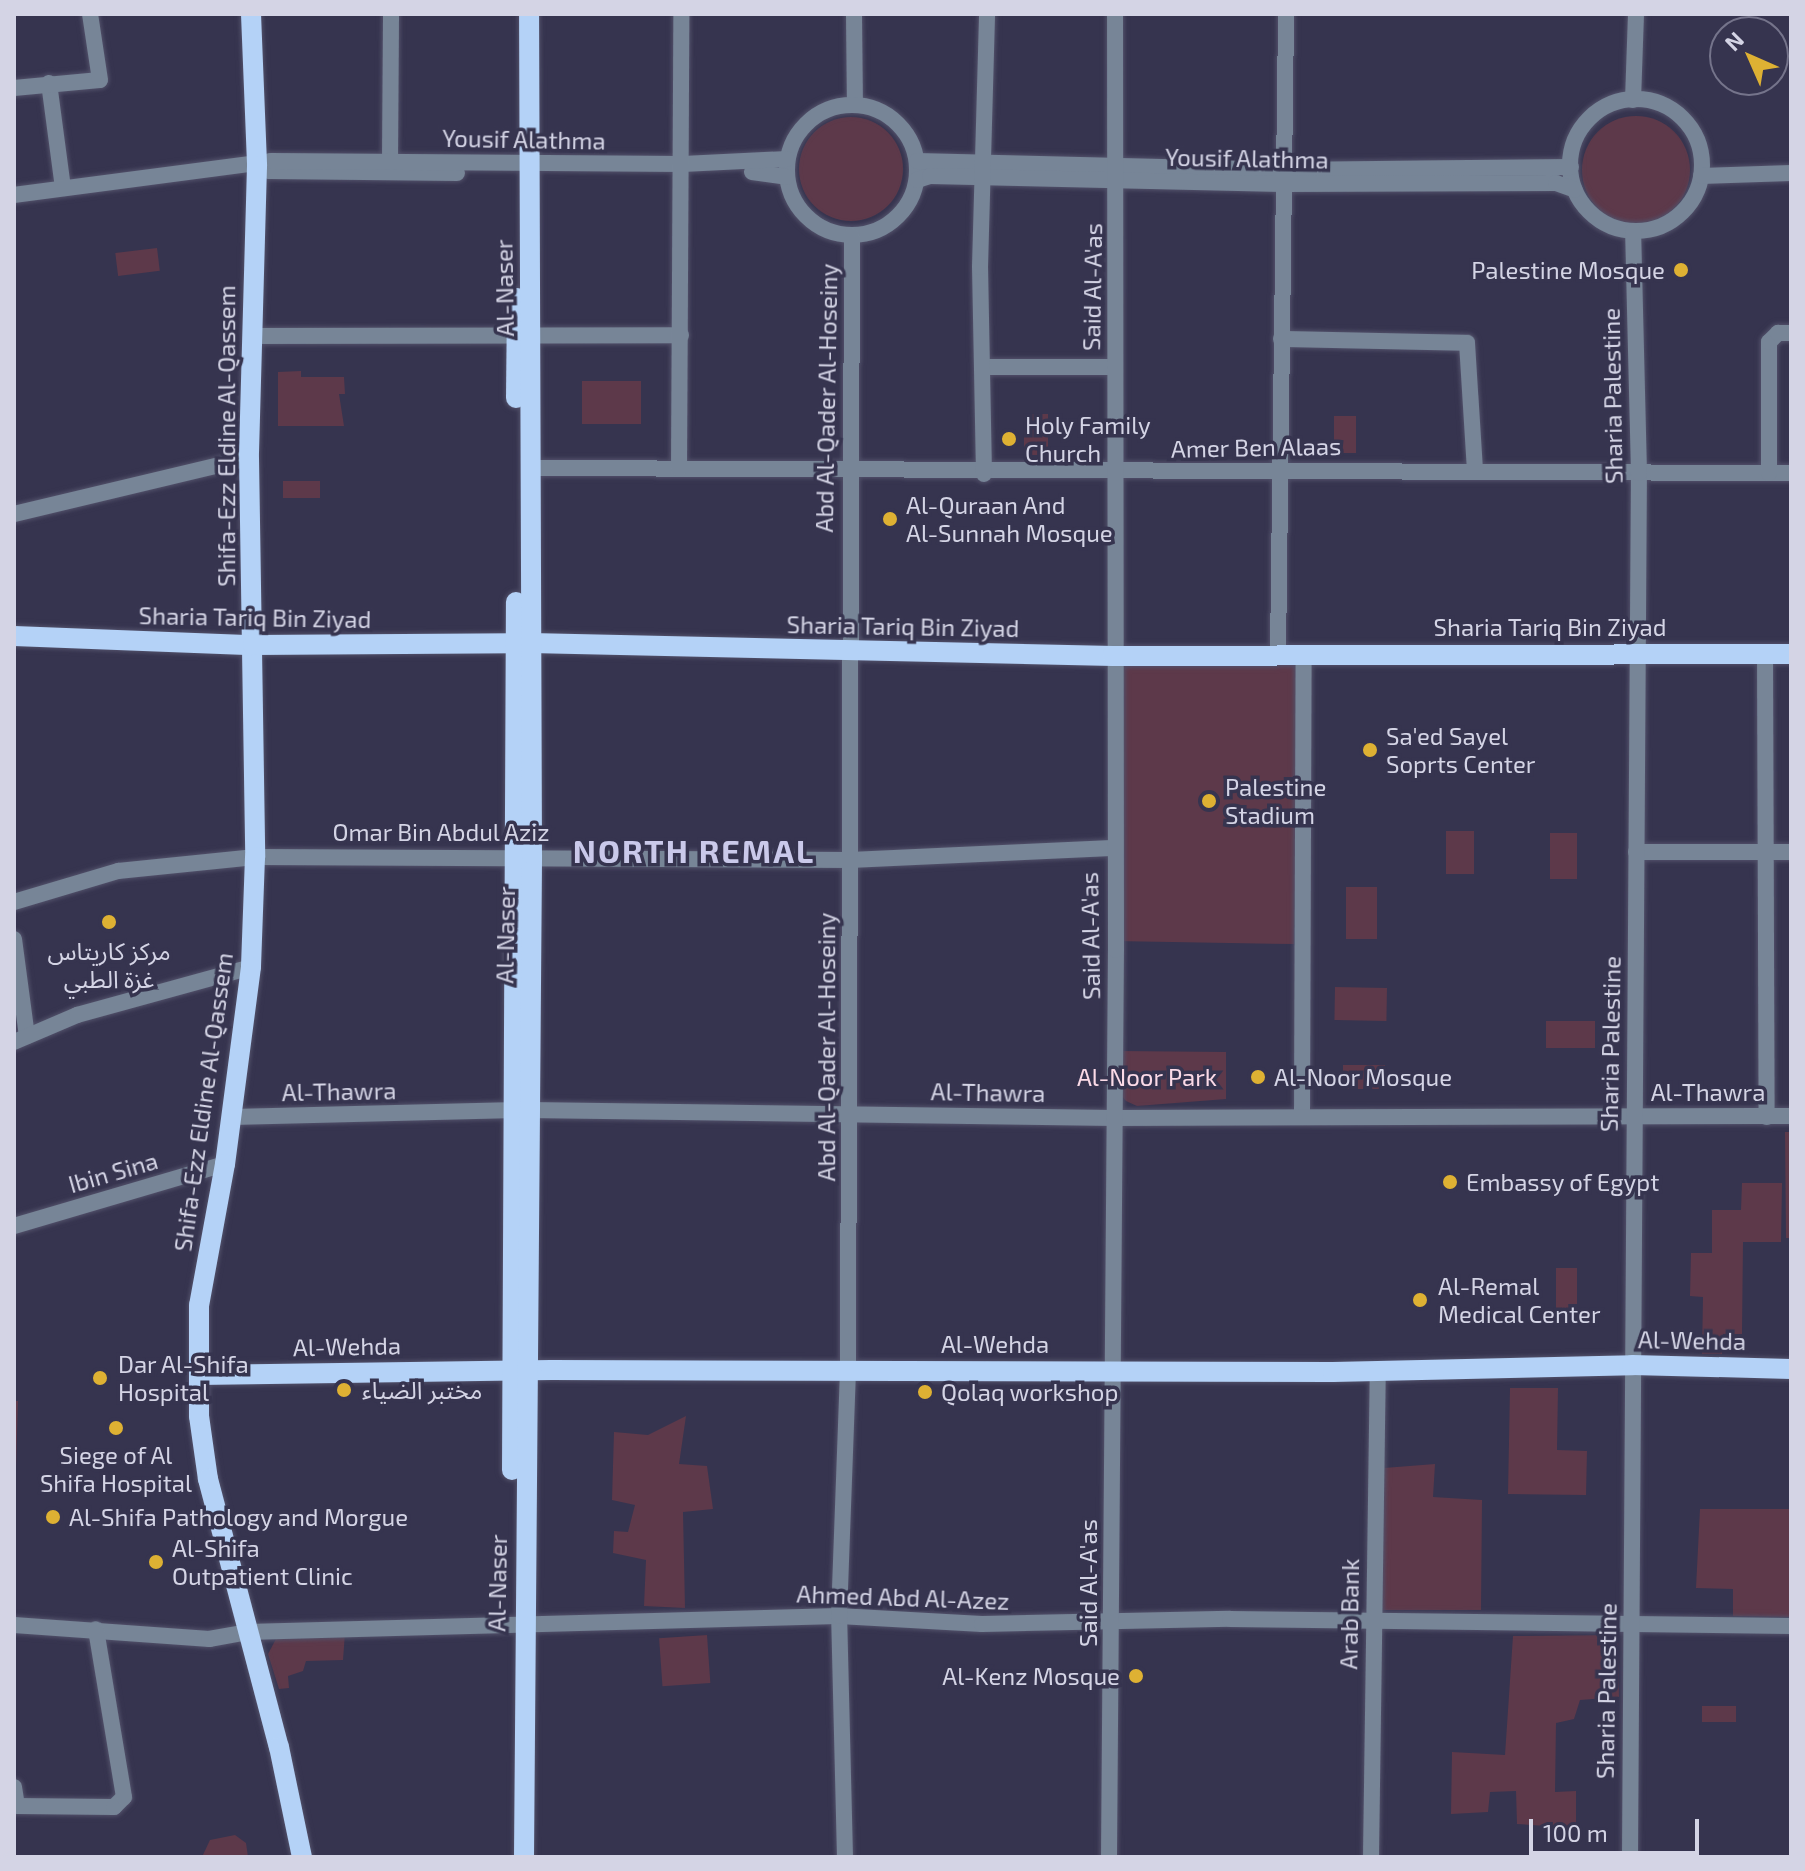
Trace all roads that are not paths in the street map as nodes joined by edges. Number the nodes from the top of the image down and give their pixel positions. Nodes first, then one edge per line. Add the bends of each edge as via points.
1 (90, 14) edge
2 (248, 14) edge
3 (391, 14) edge
4 (518, 14) edge
5 (529, 14) edge
6 (681, 14) edge
7 (854, 14) edge
8 (987, 14) edge
9 (1115, 14) edge
10 (1286, 14) edge
11 (1636, 14) edge
12 (49, 83) junction
13 (14, 88) edge
14 (1633, 100) junction
15 (855, 105) junction
16 (787, 159) junction
17 (390, 161) junction
18 (917, 161) junction
19 (255, 167) junction
20 (1571, 167) junction
21 (524, 168) junction
22 (682, 168) junction
23 (982, 169) junction
24 (1118, 173) junction
25 (1791, 173) edge
26 (1701, 176) junction
27 (787, 177) junction
28 (1284, 177) junction
29 (917, 180) junction
30 (63, 188) junction
31 (1575, 190) junction
32 (14, 195) edge
33 (1633, 231) junction
34 (852, 236) junction
35 (1791, 333) edge
36 (523, 335) junction
37 (681, 335) junction
38 (251, 336) junction
39 (1281, 339) junction
40 (984, 367) junction
41 (1115, 367) junction
42 (249, 458) junction
43 (529, 468) junction
44 (679, 469) junction
45 (848, 470) junction
46 (1475, 470) junction
47 (1279, 471) junction
48 (1639, 473) junction
49 (1769, 473) junction
50 (1791, 473) edge
51 (984, 474) junction
52 (1112, 474) junction
53 (14, 514) edge
54 (14, 636) edge
55 (523, 644) junction
56 (253, 645) junction
57 (850, 651) junction
58 (1636, 653) junction
59 (1765, 653) junction
60 (1278, 654) junction
61 (1304, 654) junction
62 (1791, 654) edge
63 (1113, 656) junction
64 (1112, 848) junction
65 (1636, 852) junction
66 (1762, 852) junction
67 (1791, 852) edge
68 (525, 856) junction
69 (255, 857) junction
70 (850, 860) junction
71 (14, 902) edge
72 (14, 939) edge
73 (251, 967) junction
74 (21, 1039) edge
75 (519, 1111) junction
76 (850, 1113) junction
77 (1632, 1115) junction
78 (1302, 1116) junction
79 (1791, 1116) edge
80 (232, 1117) junction
81 (1767, 1117) junction
82 (1114, 1118) junction
83 (225, 1164) junction
84 (14, 1226) edge
85 (1632, 1365) junction
86 (1111, 1369) junction
87 (1791, 1369) edge
88 (520, 1370) junction
89 (848, 1371) junction
90 (1378, 1372) junction
91 (199, 1375) junction
92 (839, 1616) junction
93 (1373, 1622) junction
94 (516, 1623) junction
95 (14, 1625) edge
96 (1113, 1625) junction
97 (1631, 1625) junction
98 (1791, 1626) edge
99 (96, 1629) junction
100 (247, 1632) junction
101 (14, 1787) edge
102 (16, 1806) edge
103 (302, 1857) edge
104 (513, 1857) edge
105 (524, 1857) edge
106 (845, 1857) edge
107 (1109, 1857) edge
108 (1371, 1857) edge
109 (1630, 1857) edge

1 - 12 street via 100,80
2 - 19 main road, Shifa-Ezz Eldine Al-Qassem
3 - 17 street
4 - 21 main road, Al-Naser
5 - 21 main road, Al-Naser
6 - 22 street
7 - 15 street
8 - 23 street
9 - 24 street, Said Al-A'as
10 - 28 street
11 - 14 street
12 - 13 street
12 - 30 street
14 - 20 street via 1609,106 1590,119 1574,145
14 - 26 street via 1661,104 1686,122 1700,149
15 - 16 street via 814,117 797,135
15 - 18 street via 896,122
16 - 22 street, Yousif Alathma
16 - 27 street
17 - 19 street, Yousif Alathma via 271,161
17 - 21 street, Yousif Alathma
18 - 23 street, Yousif Alathma
18 - 29 street
19 - 21 street, Yousif Alathma via 270,172
19 - 30 street, Yousif Alathma
19 - 38 main road, Shifa-Ezz Eldine Al-Qassem
20 - 28 street, Yousif Alathma
20 - 31 street
21 - 22 street, Yousif Alathma
21 - 36 main road, Al-Naser
22 - 27 street, Yousif Alathma
22 - 37 street
23 - 24 street, Yousif Alathma
23 - 29 street, Yousif Alathma
23 - 40 street
24 - 28 street, Yousif Alathma
24 - 41 street, Said Al-A'as
25 - 26 street
26 - 33 street via 1692,199 1677,216 1656,228
27 - 34 street via 795,203 807,218 832,233
28 - 31 street, Yousif Alathma via 1556,183
28 - 39 street
29 - 34 street via 909,202 894,220 874,232
30 - 32 street, Yousif Alathma
31 - 33 street via 1602,221
33 - 48 street, Sharia Palestine
34 - 45 street, Abd Al-Qader Al-Hoseiny
35 - 49 street via 1778,333 1769,342
36 - 37 street
36 - 38 street
36 - 43 main road, Al-Naser
36 - 55 main road, Al-Naser
37 - 44 street
38 - 42 main road, Shifa-Ezz Eldine Al-Qassem
39 - 46 street via 1467,343
39 - 47 street
40 - 41 street
40 - 51 street
41 - 52 street, Said Al-A'as
42 - 53 street
42 - 56 main road, Shifa-Ezz Eldine Al-Qassem
43 - 44 street, Amer Ben Alaas
43 - 55 main road, Al-Naser
44 - 45 street, Amer Ben Alaas
45 - 51 street, Amer Ben Alaas
45 - 57 street, Abd Al-Qader Al-Hoseiny
46 - 47 street, Amer Ben Alaas
46 - 48 street, Amer Ben Alaas
47 - 52 street, Amer Ben Alaas
47 - 60 street
48 - 49 street, Amer Ben Alaas
48 - 58 street, Sharia Palestine
49 - 50 street, Amer Ben Alaas
51 - 52 street, Amer Ben Alaas
52 - 63 street, Said Al-A'as
54 - 56 main road, Sharia Tariq Bin Ziyad
55 - 56 main road, Sharia Tariq Bin Ziyad
55 - 57 main road, Sharia Tariq Bin Ziyad
55 - 68 main road, Al-Naser
56 - 69 main road, Shifa-Ezz Eldine Al-Qassem
57 - 63 main road, Sharia Tariq Bin Ziyad
57 - 70 street, Abd Al-Qader Al-Hoseiny
58 - 59 main road, Sharia Tariq Bin Ziyad
58 - 61 main road, Sharia Tariq Bin Ziyad
58 - 65 street, Sharia Palestine
59 - 62 main road, Sharia Tariq Bin Ziyad
59 - 66 street
60 - 61 main road, Sharia Tariq Bin Ziyad
60 - 63 main road, Sharia Tariq Bin Ziyad
61 - 78 street
63 - 64 street, Said Al-A'as
64 - 70 street, Omar Bin Abdul Aziz
64 - 82 street, Said Al-A'as
65 - 66 street
65 - 77 street, Sharia Palestine
66 - 67 street
66 - 81 street
68 - 69 street, Omar Bin Abdul Aziz
68 - 70 street, Omar Bin Abdul Aziz
68 - 75 main road, Al-Naser
69 - 71 street, Omar Bin Abdul Aziz via 118,871
69 - 73 main road, Shifa-Ezz Eldine Al-Qassem
70 - 76 street, Abd Al-Qader Al-Hoseiny
72 - 74 street
73 - 74 street via 189,980
73 - 80 main road, Shifa-Ezz Eldine Al-Qassem
75 - 76 street, Al-Thawra
75 - 80 street, Al-Thawra
75 - 88 main road, Al-Naser
76 - 82 street, Al-Thawra
76 - 89 street, Abd Al-Qader Al-Hoseiny
77 - 78 street, Al-Thawra
77 - 81 street, Al-Thawra
77 - 85 street, Sharia Palestine
78 - 82 street, Al-Thawra
79 - 81 street, Al-Thawra
80 - 83 main road, Shifa-Ezz Eldine Al-Qassem
82 - 86 street, Said Al-A'as
83 - 84 street, Ibin Sina
83 - 91 main road, Shifa-Ezz Eldine Al-Qassem via 199,1305
85 - 87 main road, Al-Wehda
85 - 90 main road, Al-Wehda
85 - 97 street, Sharia Palestine
86 - 89 main road, Al-Wehda
86 - 90 main road, Al-Wehda
86 - 96 street, Said Al-A'as
88 - 89 main road, Al-Wehda
88 - 91 main road, Al-Wehda
88 - 94 main road, Al-Naser
89 - 92 street, Abd Al-Qader Al-Hoseiny
90 - 93 street, Arab Bank
91 - 100 main road, Shifa-Ezz Eldine Al-Qassem via 208,1479
92 - 94 street, Ahmed Abd Al-Azez
92 - 96 street, Ahmed Abd Al-Azez
92 - 106 street, Abd Al-Qader Al-Hoseiny
93 - 96 street, Ahmed Abd Al-Azez via 1183,1619
93 - 97 street, Ahmed Abd Al-Azez
93 - 108 street, Arab Bank
94 - 100 street, Ahmed Abd Al-Azez
94 - 104 main road, Al-Naser
94 - 105 main road, Al-Naser
95 - 99 street, Ahmed Abd Al-Azez
96 - 107 street, Said Al-A'as
97 - 98 street, Ahmed Abd Al-Azez
97 - 109 street, Sharia Palestine
99 - 100 street, Ahmed Abd Al-Azez via 209,1639
99 - 102 street via 124,1797 114,1807
100 - 103 main road, Shifa-Ezz Eldine Al-Qassem
101 - 102 street

